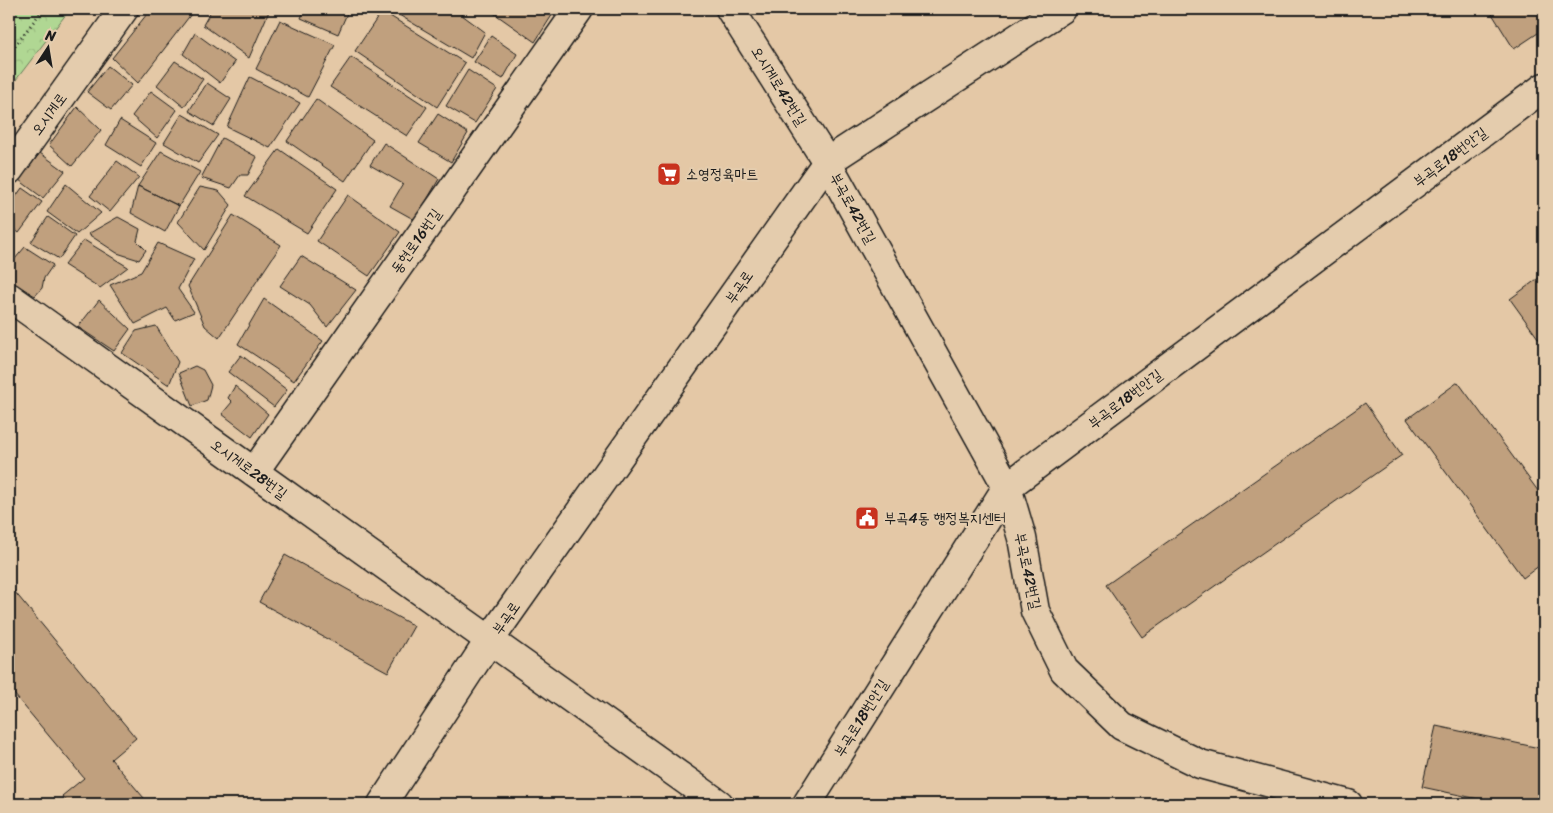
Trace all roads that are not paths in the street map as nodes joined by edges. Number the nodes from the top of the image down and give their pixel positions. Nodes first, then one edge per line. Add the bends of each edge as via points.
1 (124, 9) edge
2 (579, 9) edge
3 (730, 9) edge
4 (1062, 9) edge
5 (1544, 87) edge
6 (827, 162) junction
7 (9, 170) edge
8 (9, 297) edge
9 (254, 472) junction
10 (1007, 488) junction
11 (489, 641) junction
12 (382, 804) edge
13 (719, 804) edge
14 (806, 804) edge
15 (1348, 804) edge

1 - 7 street, 오시게로
2 - 9 street, 동현로16번길
3 - 6 street, 오시게로42번길
4 - 6 street, 부곡로
5 - 10 street, 부곡로18번안길
6 - 10 street, 부곡로42번길
6 - 11 street, 부곡로
8 - 9 street, 오시게로28번길
9 - 11 street, 오시게로28번길
10 - 14 street, 부곡로18번안길
10 - 15 street, 부곡로42번길 via 1022,538 1036,612 1064,670 1122,726 1200,764
11 - 12 street, 부곡로
11 - 13 street, 부곡로

